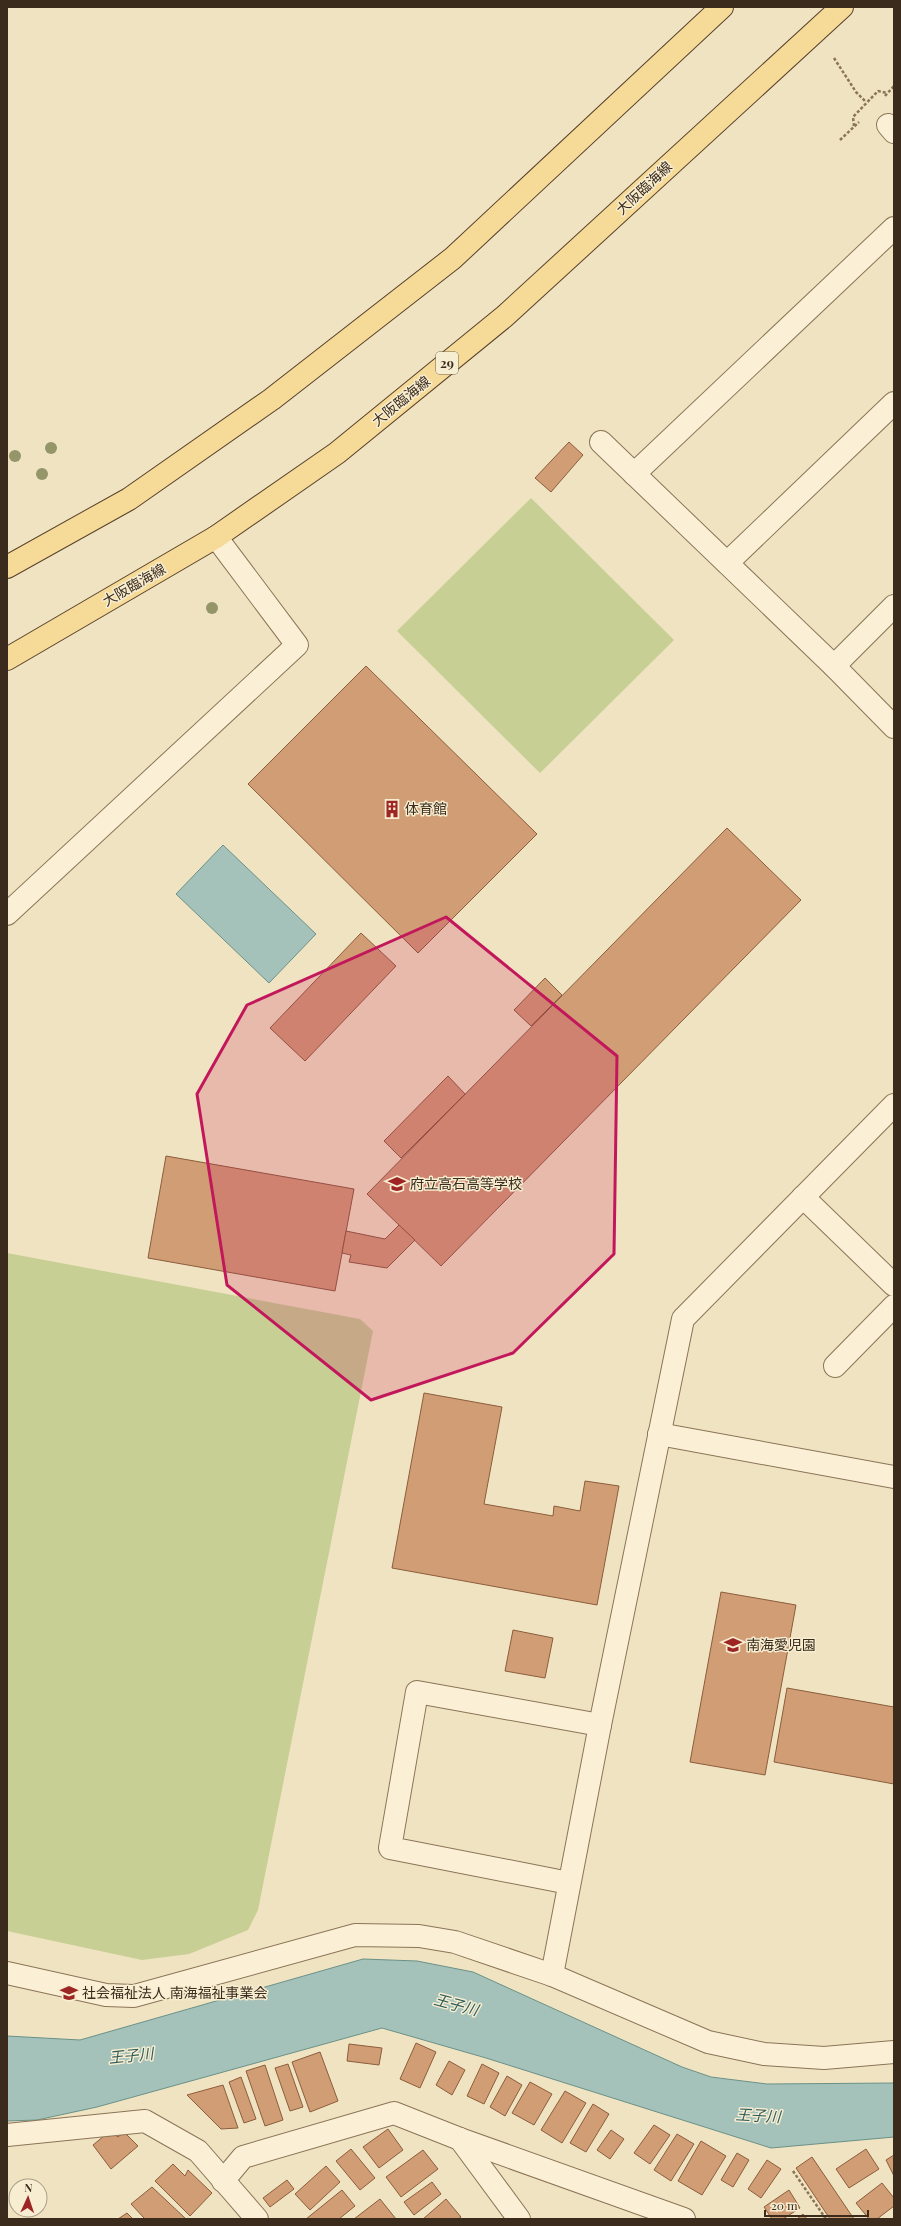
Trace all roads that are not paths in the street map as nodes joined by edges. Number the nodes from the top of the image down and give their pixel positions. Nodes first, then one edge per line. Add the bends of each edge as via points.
1 (722, 7) edge
2 (842, 7) edge
3 (894, 228) edge
4 (894, 403) edge
5 (600, 442) dead end
6 (634, 474) junction
7 (216, 538) junction
8 (727, 563) junction
9 (7, 567) edge
10 (894, 606) edge
11 (7, 659) edge
12 (834, 666) junction
13 (894, 728) edge
14 (7, 914) edge
15 (894, 1105) edge
16 (803, 1197) junction
17 (894, 1285) edge
18 (894, 1306) edge
19 (835, 1366) dead end
20 (659, 1434) junction
21 (894, 1477) edge
22 (600, 1725) junction
23 (569, 1883) junction
24 (7, 1973) edge
25 (552, 1975) junction
26 (894, 2052) edge
27 (7, 2135) edge
28 (460, 2139) junction
29 (223, 2181) junction
30 (257, 2219) edge
31 (519, 2219) edge
32 (684, 2219) edge

1 - 9 main road via 453,258 272,400 142,490
2 - 7 main road, 大阪臨海線 / 29 via 505,316 337,452
3 - 6 street
4 - 8 street
5 - 6 street
6 - 8 street
7 - 11 main road, 大阪臨海線 / 29
7 - 14 street via 297,645
8 - 12 street
10 - 12 street
12 - 13 street
15 - 16 street
16 - 17 street
16 - 20 street via 683,1319
18 - 19 street
20 - 21 street
20 - 22 street
22 - 23 street
22 - 23 street via 417,1692 390,1848
23 - 25 street
24 - 25 street via 106,1995 134,1996 355,1935 419,1936 455,1942
25 - 26 street via 708,2042 764,2054 824,2058
27 - 29 street via 145,2121 198,2151
28 - 29 street via 394,2113 243,2157
28 - 31 street
28 - 32 street
29 - 30 street

